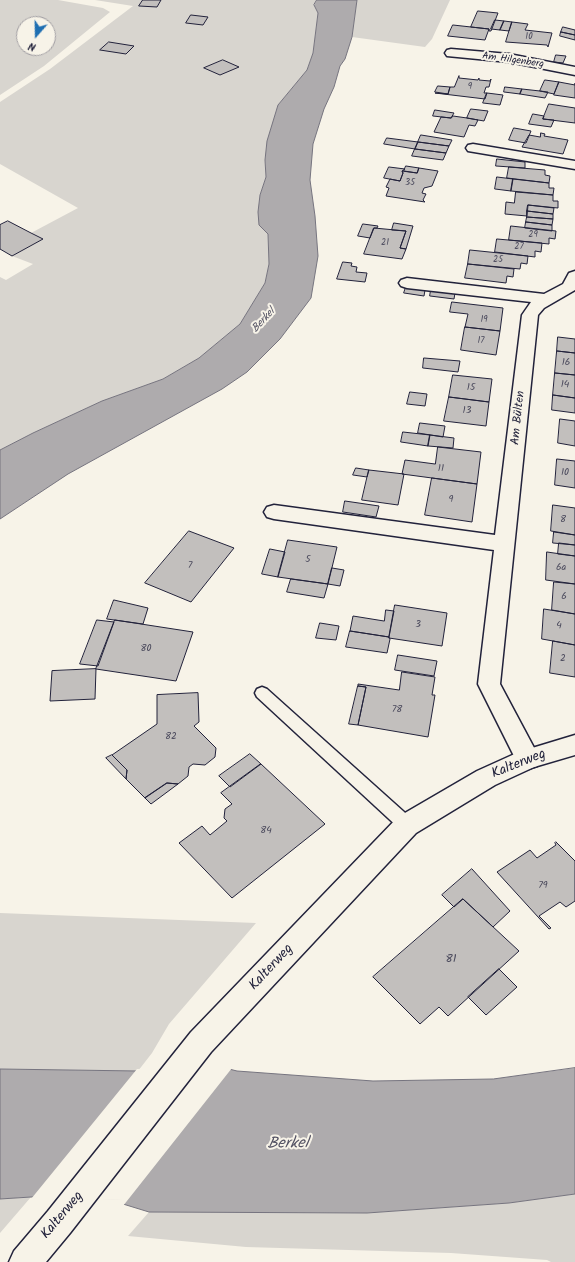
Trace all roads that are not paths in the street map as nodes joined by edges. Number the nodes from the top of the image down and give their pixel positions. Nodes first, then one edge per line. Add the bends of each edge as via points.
1 (451, 53) dead end
2 (575, 71) edge
3 (473, 148) dead end
4 (575, 165) edge
5 (407, 283) dead end
6 (573, 284) edge
7 (546, 299) junction
8 (274, 512) dead end
9 (505, 544) junction
10 (262, 693) dead end
11 (575, 745) edge
12 (528, 759) junction
13 (406, 825) junction
14 (25, 1262) edge

1 - 2 street, Am Hilgenberg via 509,58
3 - 4 street
5 - 7 street
6 - 7 street, Am Bülten
7 - 9 street, Am Bülten via 538,304 530,315
8 - 9 street
9 - 12 street, Am Bülten via 489,684
10 - 13 lane
11 - 12 street, Kalterweg
12 - 13 street, Kalterweg via 486,778
13 - 14 street, Kalterweg via 201,1042

